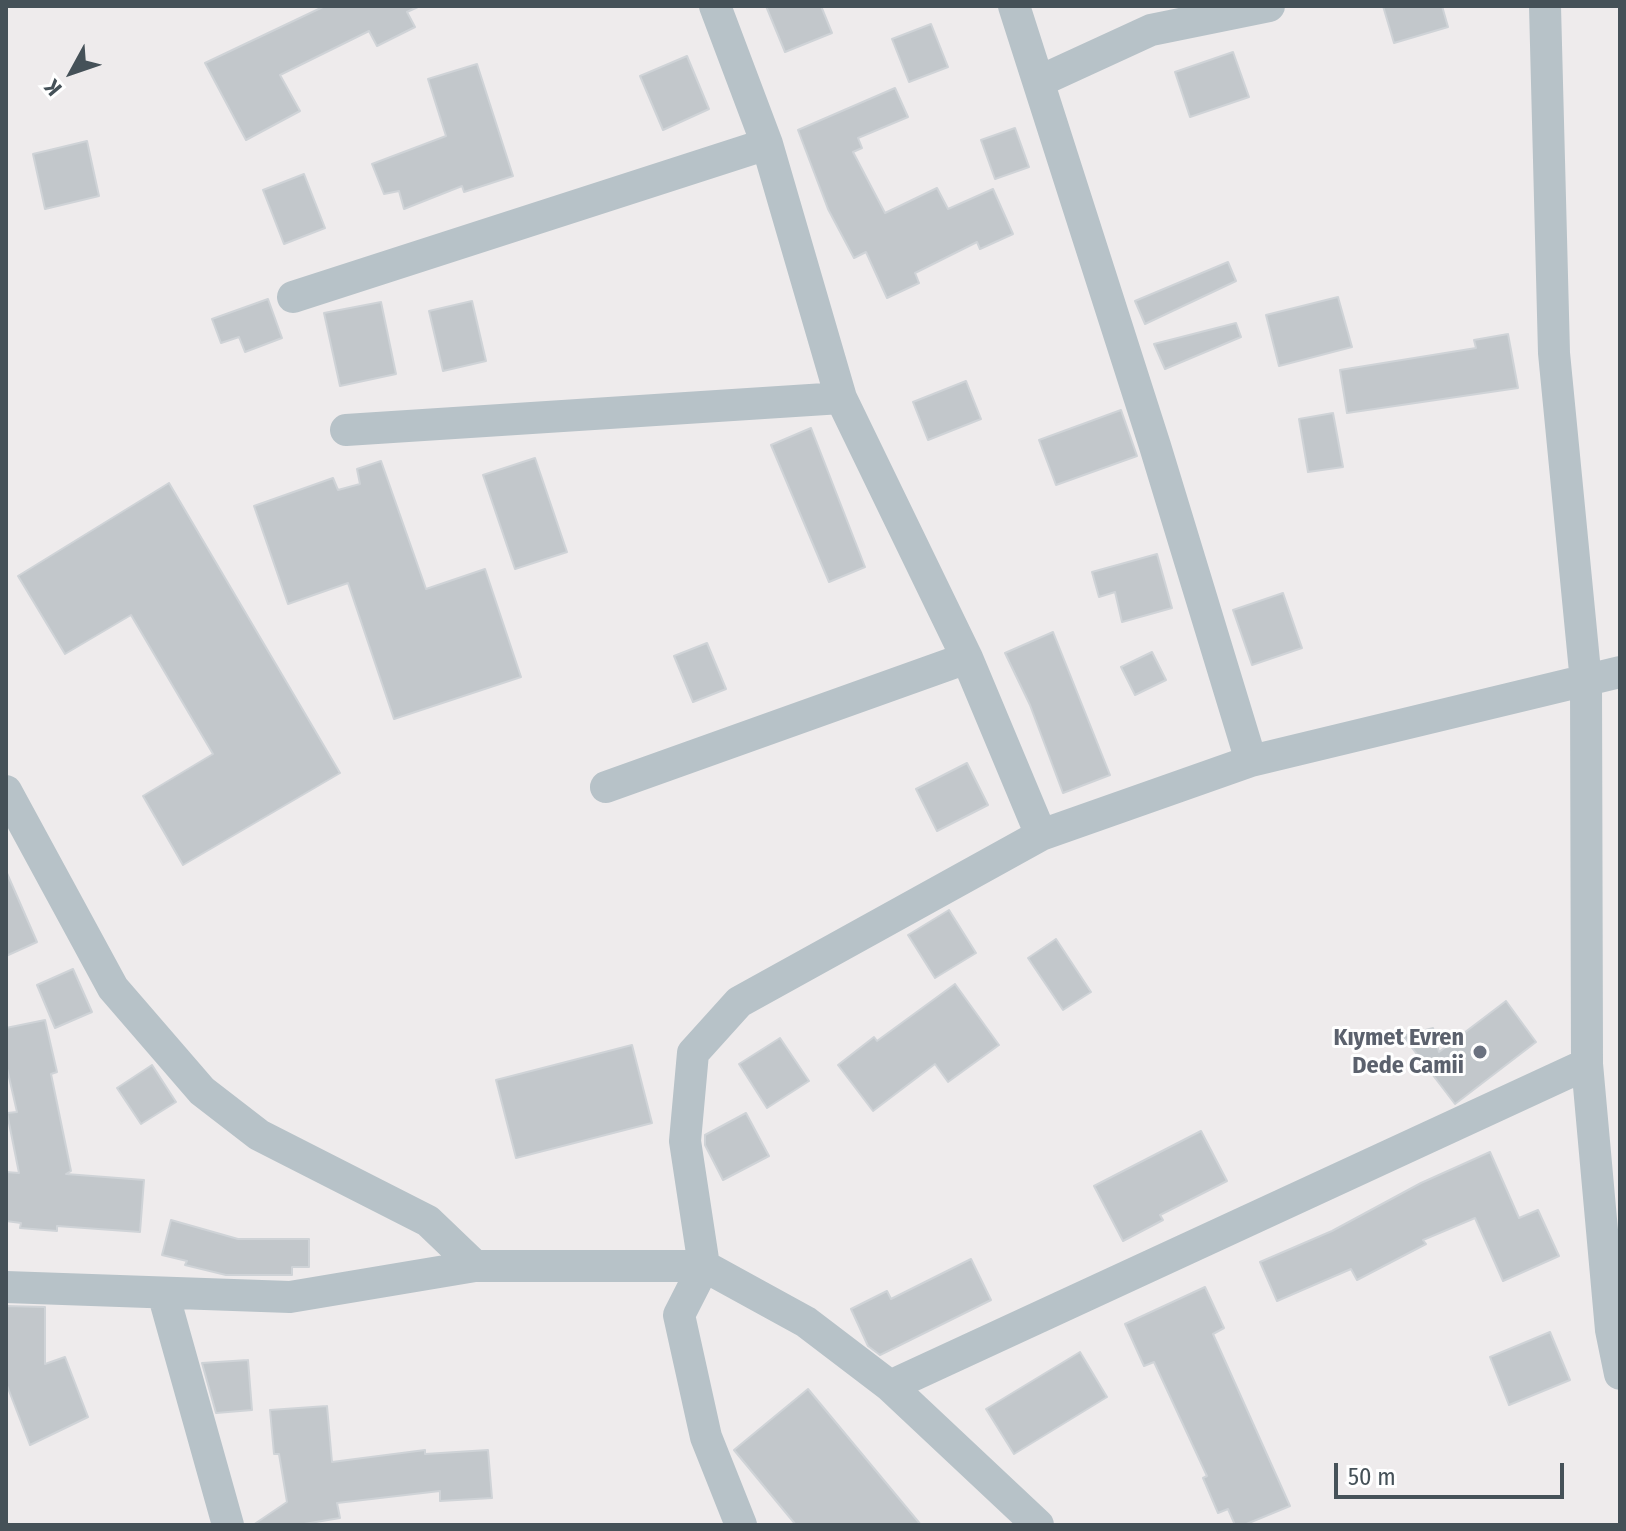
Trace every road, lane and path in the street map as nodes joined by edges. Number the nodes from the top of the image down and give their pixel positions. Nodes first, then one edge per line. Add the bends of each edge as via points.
1 (715, 6) edge
2 (1014, 6) edge
3 (1269, 6) edge
4 (1545, 6) edge
5 (1146, 18) edge
6 (1040, 81) junction
7 (767, 144) junction
8 (293, 297) dead end
9 (841, 398) junction
10 (346, 430) dead end
11 (967, 658) junction
12 (1620, 672) edge
13 (1586, 682) junction
14 (1251, 761) junction
15 (606, 787) dead end
16 (6, 791) edge
17 (1041, 835) junction
18 (1587, 1064) junction
19 (475, 1266) junction
20 (704, 1266) junction
21 (6, 1287) edge
22 (163, 1293) junction
23 (1620, 1374) edge
24 (890, 1386) junction
25 (228, 1525) edge
26 (741, 1525) edge
27 (1038, 1525) edge

1 - 7 street
2 - 6 street
3 - 5 street
4 - 13 street via 1554,353
5 - 6 street
6 - 14 street
7 - 8 street
7 - 9 street
9 - 10 street
9 - 11 street
11 - 15 street
11 - 17 street
12 - 13 street
13 - 14 street
13 - 18 street
14 - 17 street
16 - 19 street via 113,988 202,1091 259,1135 428,1221
17 - 20 street via 739,1002 693,1053 685,1141
18 - 23 street via 1611,1330
18 - 24 street
19 - 20 street
19 - 22 street via 290,1297
20 - 24 street via 806,1322
20 - 26 street via 679,1315 706,1437
21 - 22 street
22 - 25 street
24 - 27 street

